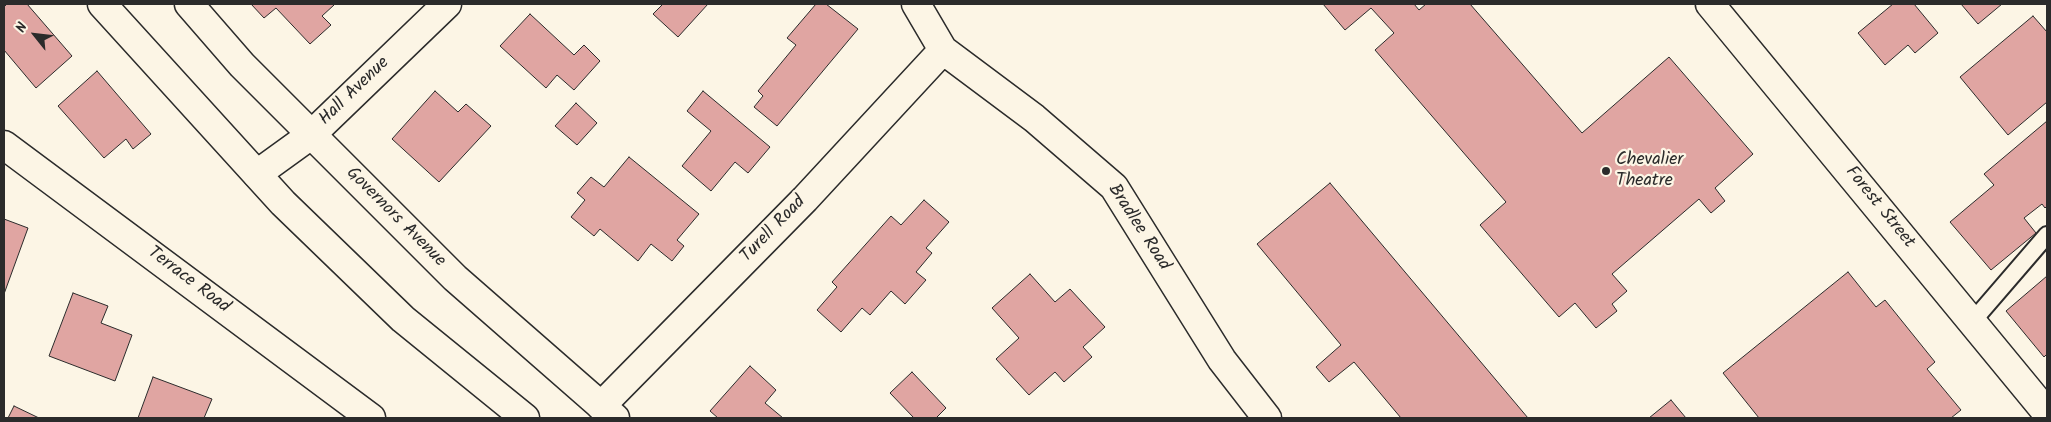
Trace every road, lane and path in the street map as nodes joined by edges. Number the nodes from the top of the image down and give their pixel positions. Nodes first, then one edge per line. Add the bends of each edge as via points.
1 (102, 4) edge
2 (189, 4) edge
3 (447, 4) edge
4 (916, 4) edge
5 (1710, 4) edge
6 (942, 50) junction
7 (311, 135) junction
8 (4, 145) edge
9 (257, 174) junction
10 (2047, 235) edge
11 (1972, 322) junction
12 (608, 412) edge
13 (2047, 414) edge
14 (371, 418) edge
15 (524, 418) edge
16 (1267, 418) edge

1 - 9 street
2 - 7 street, Governors Avenue via 242,65
3 - 7 street, Hall Avenue
4 - 6 street, Bradlee Road
5 - 11 street, Forest Street
6 - 12 street, Turell Road
6 - 16 street, Bradlee Road via 1034,118 1114,187 1222,360
7 - 9 street, Hall Avenue
7 - 12 street, Governors Avenue via 455,278
8 - 14 street, Terrace Road
9 - 15 street via 403,319
10 - 11 lane
11 - 13 street, Forest Street

